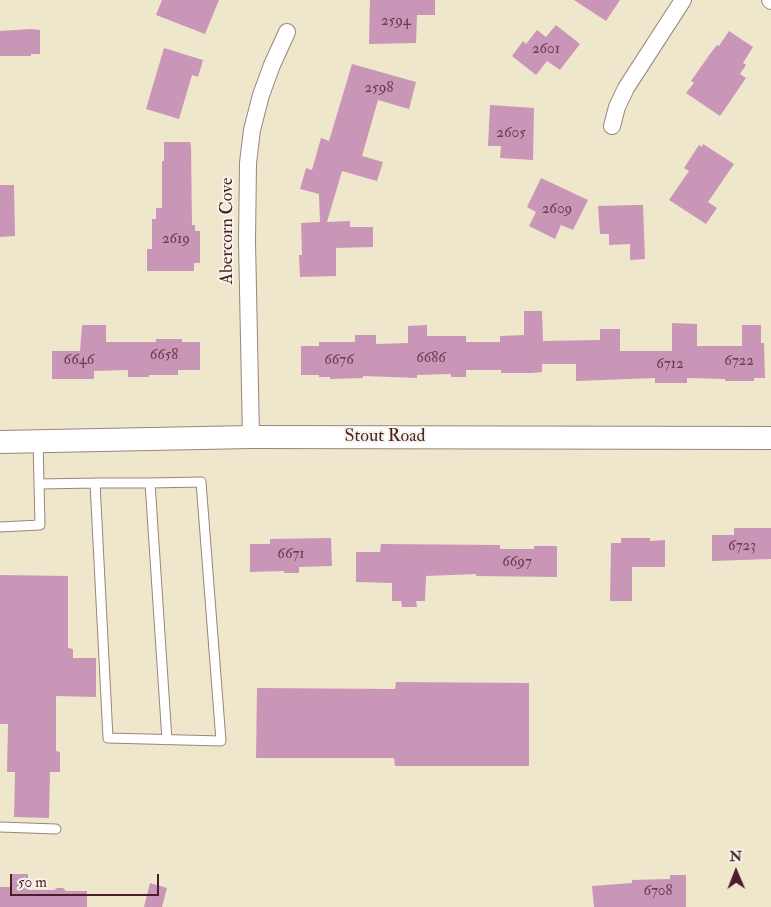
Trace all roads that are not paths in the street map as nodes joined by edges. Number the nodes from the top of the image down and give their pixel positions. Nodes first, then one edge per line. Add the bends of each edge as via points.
1 (683, 0) edge
2 (287, 32) dead end
3 (612, 126) dead end
4 (251, 437) junction
5 (771, 438) edge
6 (38, 441) junction
7 (0, 442) edge
8 (150, 483) junction
9 (39, 484) junction
10 (95, 484) junction
11 (0, 527) edge
12 (167, 740) junction
13 (0, 827) edge
14 (56, 829) dead end

1 - 3 street via 626,88
2 - 4 street, Abercorn Cove via 261,95 248,163
4 - 5 street, Stout Road
4 - 6 street, Stout Road
6 - 7 street, Stout Road
6 - 9 lane
8 - 10 lane
8 - 12 lane
8 - 12 lane via 201,482 220,741
9 - 10 lane
9 - 11 lane via 40,526
10 - 12 lane via 108,738
13 - 14 lane

